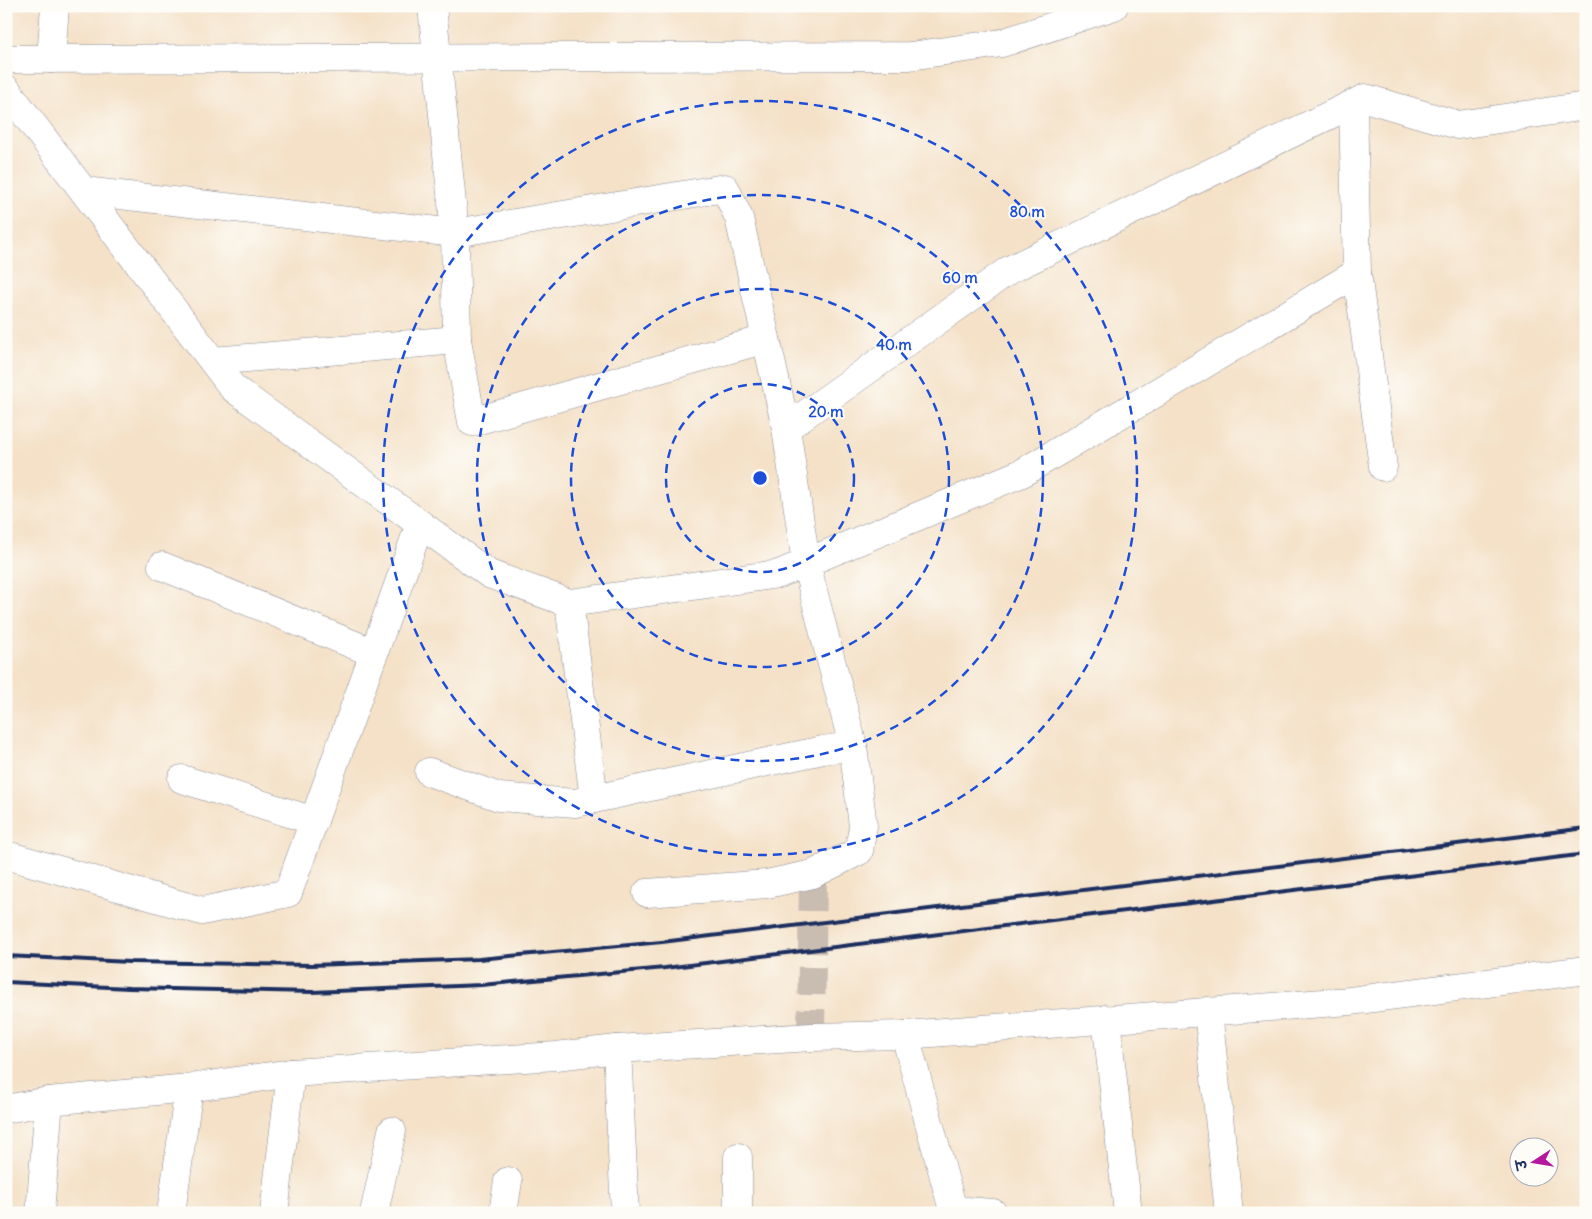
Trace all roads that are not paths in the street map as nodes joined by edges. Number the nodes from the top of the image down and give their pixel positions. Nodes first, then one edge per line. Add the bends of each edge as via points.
1 (55, 6) edge
2 (432, 6) edge
3 (1114, 6) edge
4 (437, 57) junction
5 (6, 59) edge
6 (51, 59) junction
7 (6, 89) edge
8 (1353, 104) junction
9 (1586, 106) edge
10 (84, 191) junction
11 (454, 233) junction
12 (1357, 273) junction
13 (766, 339) junction
14 (457, 340) junction
15 (213, 361) junction
16 (786, 428) junction
17 (1383, 467) dead end
18 (420, 524) junction
19 (806, 563) junction
20 (162, 566) dead end
21 (569, 603) junction
22 (374, 654) junction
23 (853, 746) junction
24 (429, 772) dead end
25 (182, 779) dead end
26 (594, 799) junction
27 (314, 821) junction
28 (6, 855) edge
29 (647, 893) dead end
30 (1586, 970) edge
31 (1208, 1011) junction
32 (1106, 1019) junction
33 (905, 1035) junction
34 (617, 1049) junction
35 (291, 1073) junction
36 (189, 1088) junction
37 (49, 1101) junction
38 (7, 1109) edge
39 (392, 1131) dead end
40 (738, 1157) dead end
41 (508, 1181) dead end
42 (40, 1213) edge
43 (171, 1213) edge
44 (274, 1213) edge
45 (374, 1213) edge
46 (503, 1213) edge
47 (625, 1213) edge
48 (738, 1213) edge
49 (993, 1213) edge
50 (1128, 1213) edge
51 (1229, 1213) edge

1 - 6 street
2 - 4 street
3 - 4 street via 1002,43 910,56
4 - 6 street
4 - 11 street
5 - 6 street
7 - 10 street
8 - 9 street via 1366,98 1458,125
8 - 12 street
8 - 16 street via 1009,270
10 - 11 street
10 - 15 street
11 - 13 street via 725,188 739,218
11 - 14 street
12 - 17 street
12 - 19 street via 1022,473
13 - 14 street via 472,422
13 - 16 street
14 - 15 street
15 - 18 street via 233,388
16 - 19 street
18 - 21 street via 489,574
18 - 22 street
19 - 21 street via 779,574
19 - 23 street
20 - 22 street
21 - 26 street
22 - 27 street
23 - 26 street
23 - 29 street via 863,826 858,851 813,874 767,884
24 - 26 street via 499,797 575,803
25 - 27 street
27 - 28 street via 288,892 202,911
30 - 31 street via 1350,1001
31 - 32 street
31 - 51 street
32 - 33 street
32 - 50 street
33 - 34 street via 810,1037
33 - 49 street via 953,1210
34 - 35 street via 556,1056
34 - 47 street
35 - 36 street
35 - 44 street
36 - 37 street
36 - 43 street
37 - 38 street
37 - 42 street
39 - 45 street
40 - 48 street
41 - 46 street

